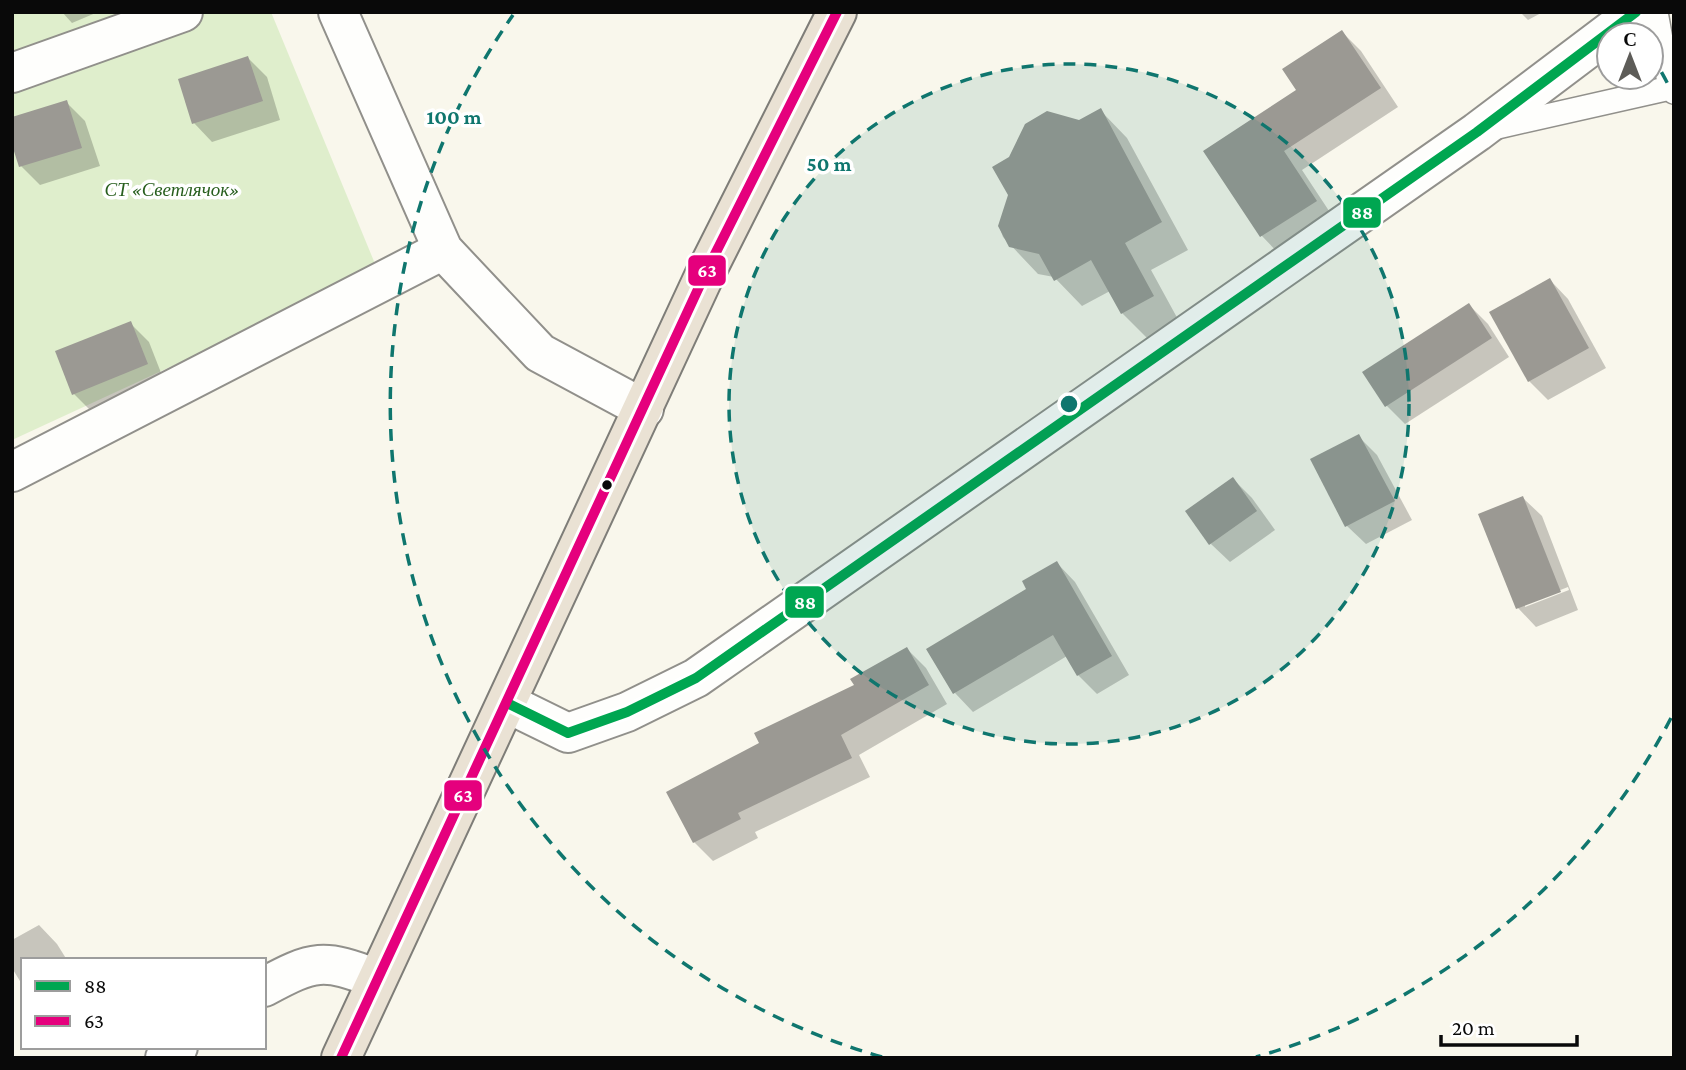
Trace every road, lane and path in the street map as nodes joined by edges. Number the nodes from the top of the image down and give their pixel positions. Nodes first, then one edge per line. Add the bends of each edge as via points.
1 (183, 12) edge
2 (338, 12) edge
3 (837, 12) edge
4 (1636, 12) edge
5 (1656, 12) edge
6 (12, 73) edge
7 (1672, 90) edge
8 (1477, 132) junction
9 (443, 250) junction
10 (644, 409) junction
11 (12, 472) edge
12 (507, 703) junction
13 (377, 979) junction
14 (266, 986) edge
15 (341, 1058) edge

1 - 6 street
2 - 9 street
3 - 10 highway via 706,272
4 - 8 street
5 - 7 lane
7 - 8 lane
8 - 12 street via 696,678 627,712 568,733
9 - 10 street via 540,353
9 - 11 street
10 - 12 highway
12 - 13 highway
13 - 14 street via 339,964 301,967
13 - 15 highway

